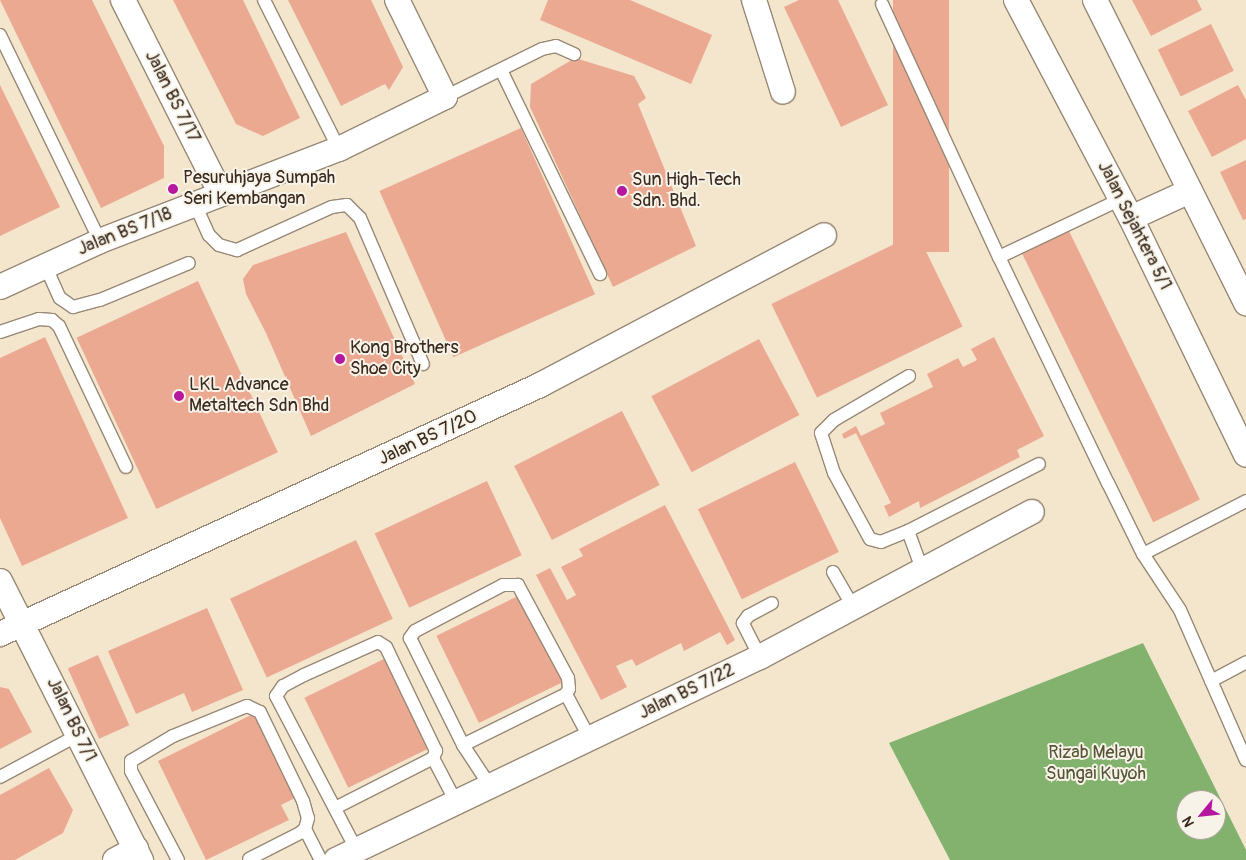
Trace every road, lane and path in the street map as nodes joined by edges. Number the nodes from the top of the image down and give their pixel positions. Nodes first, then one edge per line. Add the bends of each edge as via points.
1 (123, 0) edge
2 (264, 0) edge
3 (397, 0) edge
4 (754, 0) edge
5 (1016, 0) edge
6 (1096, 0) edge
7 (882, 4) dead end
8 (0, 35) edge
9 (574, 54) dead end
10 (501, 70) junction
11 (783, 92) dead end
12 (445, 97) junction
13 (339, 149) junction
14 (1190, 191) junction
15 (221, 194) junction
16 (195, 204) junction
17 (1126, 208) junction
18 (824, 234) dead end
19 (100, 241) junction
20 (998, 258) junction
21 (189, 264) dead end
22 (45, 265) junction
23 (600, 274) dead end
24 (0, 287) edge
25 (1246, 303) edge
26 (64, 304) junction
27 (52, 320) junction
28 (0, 332) edge
29 (423, 364) dead end
30 (909, 376) dead end
31 (1246, 455) edge
32 (1039, 464) dead end
33 (126, 466) dead end
34 (1246, 501) edge
35 (1032, 512) dead end
36 (908, 531) junction
37 (1143, 554) junction
38 (922, 569) junction
39 (833, 572) dead end
40 (0, 581) edge
41 (772, 603) dead end
42 (853, 606) junction
43 (22, 623) junction
44 (0, 634) edge
45 (760, 657) junction
46 (1246, 662) edge
47 (1211, 682) junction
48 (566, 694) junction
49 (78, 735) junction
50 (590, 739) junction
51 (463, 745) junction
52 (433, 758) junction
53 (1246, 760) edge
54 (0, 777) edge
55 (490, 786) junction
56 (456, 802) junction
57 (335, 808) junction
58 (305, 828) junction
59 (346, 855) edge
60 (131, 856) edge
61 (178, 860) edge
62 (248, 860) edge
63 (321, 860) edge

1 - 15 street, Jalan BS 7/17
2 - 13 lane
3 - 12 street
4 - 11 street
5 - 17 street, Jalan Sejahtera 5/1
6 - 14 street
7 - 20 lane
8 - 19 lane
9 - 10 lane via 556,46 542,49
10 - 12 lane
10 - 23 lane
12 - 13 street, Jalan BS 7/18
13 - 15 street, Jalan BS 7/18
14 - 17 street
14 - 25 street
15 - 16 street, Jalan BS 7/18
16 - 19 street, Jalan BS 7/18
16 - 29 lane via 209,235 219,245 237,250 332,207 347,205 360,218
17 - 20 lane
17 - 31 street, Jalan Sejahtera 5/1
18 - 43 street, Jalan BS 7/20 via 540,385
19 - 22 street, Jalan BS 7/18
20 - 37 lane
21 - 26 lane via 81,306
22 - 24 street, Jalan BS 7/18
22 - 26 lane
26 - 27 lane
27 - 28 lane via 39,319
27 - 33 lane via 66,335
30 - 36 lane via 834,420 822,433 834,473 870,539 881,542
32 - 36 lane
34 - 37 lane
35 - 38 street, Jalan BS 7/22
36 - 38 lane
37 - 47 lane via 1180,610
38 - 42 street, Jalan BS 7/22
39 - 42 lane
40 - 43 street, Jalan BS 7/1
41 - 45 lane via 748,616 744,623
42 - 45 street, Jalan BS 7/22
43 - 44 street, Jalan BS 7/20
43 - 49 street, Jalan BS 7/1
45 - 50 street, Jalan BS 7/22
46 - 47 lane
47 - 53 lane
48 - 50 lane
48 - 51 lane
48 - 51 lane via 568,678 522,588 514,584 503,585 415,631 410,638
49 - 54 lane
49 - 60 street, Jalan BS 7/1
50 - 55 street, Jalan BS 7/22
51 - 55 lane
52 - 56 lane
52 - 57 lane
52 - 57 lane via 436,748 382,644 369,644 304,675 283,686 276,696
55 - 56 street, Jalan BS 7/22
56 - 59 street, Jalan BS 7/22
57 - 59 lane
58 - 61 lane via 306,809 260,712 241,707 174,736 131,761 132,771
58 - 62 lane
58 - 63 lane

